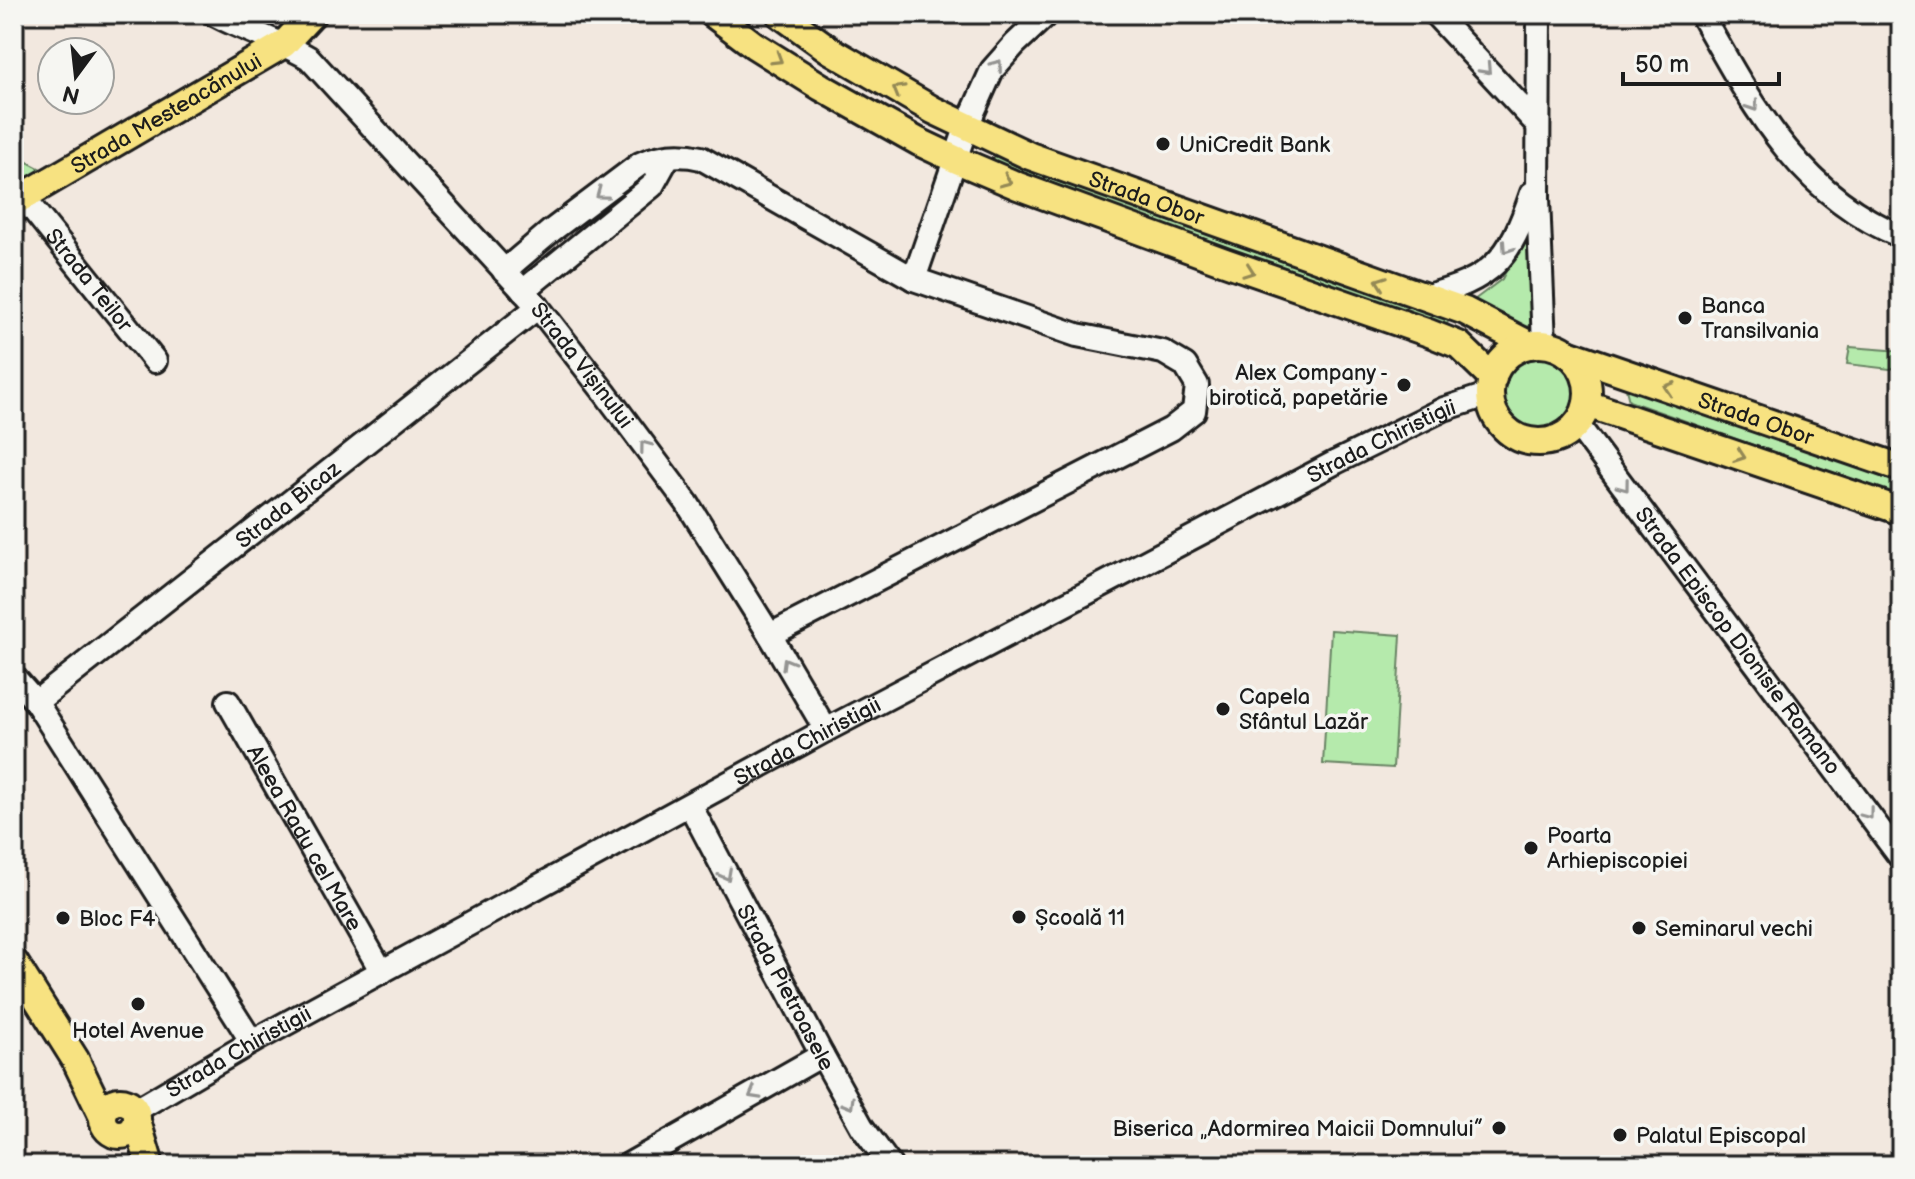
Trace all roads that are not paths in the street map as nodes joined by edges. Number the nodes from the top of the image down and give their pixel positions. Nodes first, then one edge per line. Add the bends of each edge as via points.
1 (214, 14) edge
2 (312, 14) edge
3 (713, 14) edge
4 (780, 14) edge
5 (1047, 14) edge
6 (1435, 14) edge
7 (1539, 14) edge
8 (1555, 14) edge
9 (1701, 14) edge
10 (284, 44) junction
11 (1539, 47) junction
12 (1537, 124) junction
13 (966, 128) junction
14 (668, 157) junction
15 (957, 160) junction
16 (1538, 177) junction
17 (18, 200) edge
18 (1901, 236) edge
19 (504, 271) junction
20 (914, 279) junction
21 (1423, 297) junction
22 (530, 299) junction
23 (1547, 348) junction
24 (155, 361) dead end
25 (1491, 386) junction
26 (1582, 414) junction
27 (1901, 468) edge
28 (1901, 511) edge
29 (770, 635) junction
30 (14, 677) edge
31 (36, 702) junction
32 (228, 702) dead end
33 (826, 730) junction
34 (690, 805) junction
35 (1901, 858) edge
36 (14, 962) edge
37 (382, 972) junction
38 (252, 1042) junction
39 (822, 1055) junction
40 (124, 1117) junction
41 (137, 1165) edge
42 (150, 1165) edge
43 (628, 1165) edge
44 (890, 1165) edge

1 - 10 street, Strada Vișinului
2 - 10 main road, Strada Mesteacănului
3 -> 15 main road, Strada Obor via 821,87
13 -> 4 main road, Strada Obor via 830,50
13 -> 5 street via 992,70
6 -> 12 street
7 - 11 street
8 - 11 street
9 -> 18 street via 1744,92 1794,160 1833,196 1876,226
10 - 17 main road, Strada Mesteacănului
10 - 19 street, Strada Vișinului via 309,58
11 - 12 street
12 - 16 street
13 - 15 street
21 -> 13 main road, Strada Obor via 1030,156
14 -> 19 street via 640,164
14 - 20 street via 701,158
14 - 22 street via 652,186
15 - 20 street
15 -> 25 main road, Strada Obor via 1195,252 1459,345
16 -> 21 street via 1522,222 1499,259 1463,286
16 - 23 street
17 - 24 street, Strada Teilor
19 - 22 street, Strada Vișinului
20 - 29 street via 1077,335 1163,352 1185,365 1197,385 1194,411 1171,429
21 - 23 main road, Strada Obor
29 -> 22 street, Strada Vișinului via 687,503
22 - 31 street, Strada Bicaz
23 - 25 main road via 1507,356
23 - 26 main road via 1578,363 1585,376 1588,390
27 -> 23 main road, Strada Obor
25 - 26 main road via 1499,421 1520,438 1558,438
25 - 33 street, Strada Chiristigii
26 -> 28 main road, Strada Obor
26 -> 35 street, Strada Episcop Dionisie Romano
33 -> 29 street, Strada Vișinului
30 - 31 street
31 - 38 street
32 - 37 street, Aleea Radu cel Mare
33 - 34 street, Strada Chiristigii
34 - 37 street, Strada Chiristigii
34 -> 39 street, Strada Pietroasele
36 - 40 main road via 75,1059
37 - 38 street, Strada Chiristigii
38 - 40 street, Strada Chiristigii
39 -> 43 street
39 -> 44 street, Strada Pietroasele
40 - 41 main road
40 - 42 main road

